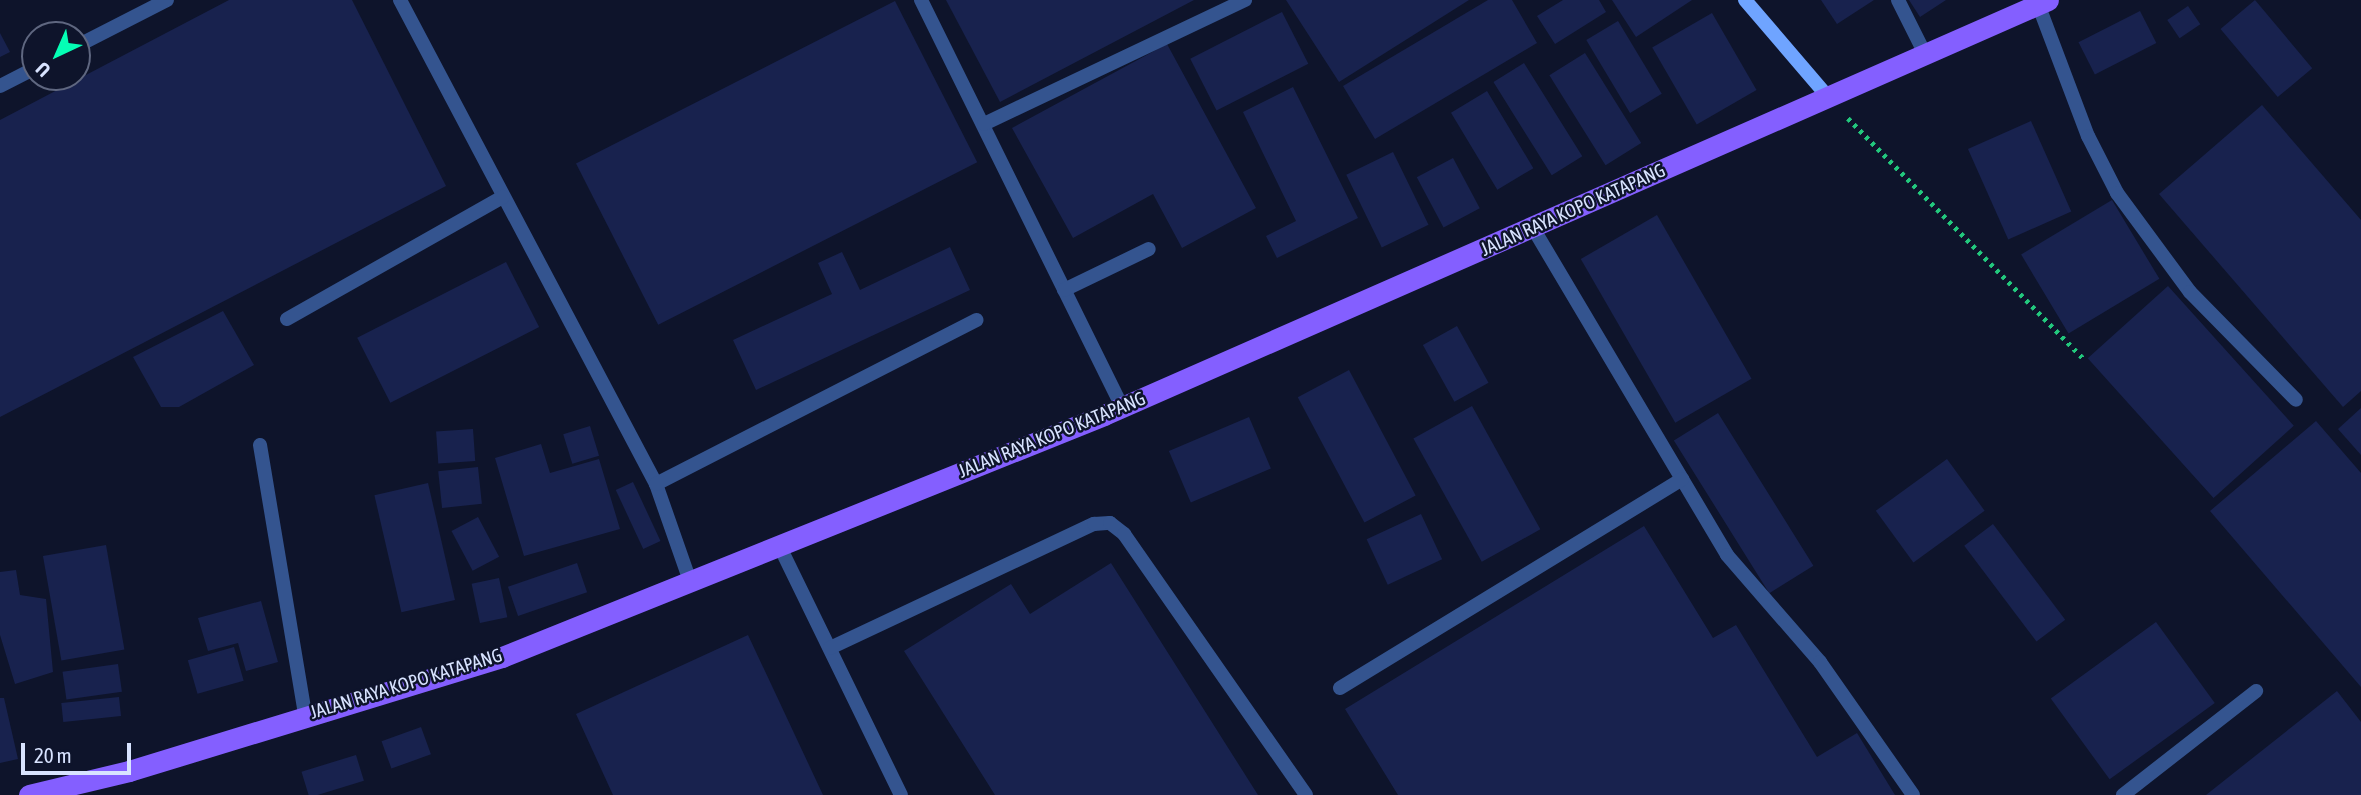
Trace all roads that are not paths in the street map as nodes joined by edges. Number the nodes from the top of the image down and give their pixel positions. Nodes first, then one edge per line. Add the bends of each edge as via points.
1 (167, 0) edge
2 (400, 0) edge
3 (921, 0) edge
4 (1245, 0) edge
5 (1745, 0) edge
6 (1898, 0) edge
7 (2043, 2) edge
8 (91, 39) edge
9 (1924, 52) junction
10 (21, 75) edge
11 (0, 86) edge
12 (1828, 97) junction
13 (984, 124) junction
14 (503, 197) junction
15 (1533, 228) junction
16 (1149, 249) dead end
17 (1064, 290) junction
18 (287, 320) dead end
19 (977, 320) dead end
20 (2296, 400) dead end
21 (1122, 407) junction
22 (260, 445) dead end
23 (1682, 479) junction
24 (656, 484) junction
25 (779, 545) junction
26 (691, 581) junction
27 (830, 648) junction
28 (1340, 688) dead end
29 (2256, 691) dead end
30 (305, 714) junction
31 (29, 795) edge
32 (901, 795) edge
33 (1306, 795) edge
34 (1913, 795) edge
35 (2123, 795) edge

1 - 8 street
2 - 14 street
3 - 13 street
4 - 13 street
5 - 12 street
6 - 9 street
7 - 9 main road, JALAN RAYA KOPO KATAPANG
7 - 20 street via 2088,136 2117,193 2190,292
9 - 12 main road, JALAN RAYA KOPO KATAPANG
10 - 11 street
12 - 15 main road, JALAN RAYA KOPO KATAPANG
13 - 17 street
14 - 18 street
14 - 24 street
15 - 21 main road, JALAN RAYA KOPO KATAPANG
15 - 23 street
16 - 17 street
17 - 21 street
19 - 24 street
21 - 25 main road, JALAN RAYA KOPO KATAPANG
22 - 30 street
23 - 28 street
23 - 34 street via 1727,555 1820,662
24 - 26 street
25 - 26 main road, JALAN RAYA KOPO KATAPANG
25 - 27 street
26 - 30 main road, JALAN RAYA KOPO KATAPANG via 470,668
27 - 32 street
27 - 33 street via 1094,524 1111,523 1124,534
29 - 35 street
30 - 31 main road, JALAN RAYA KOPO KATAPANG via 241,738

